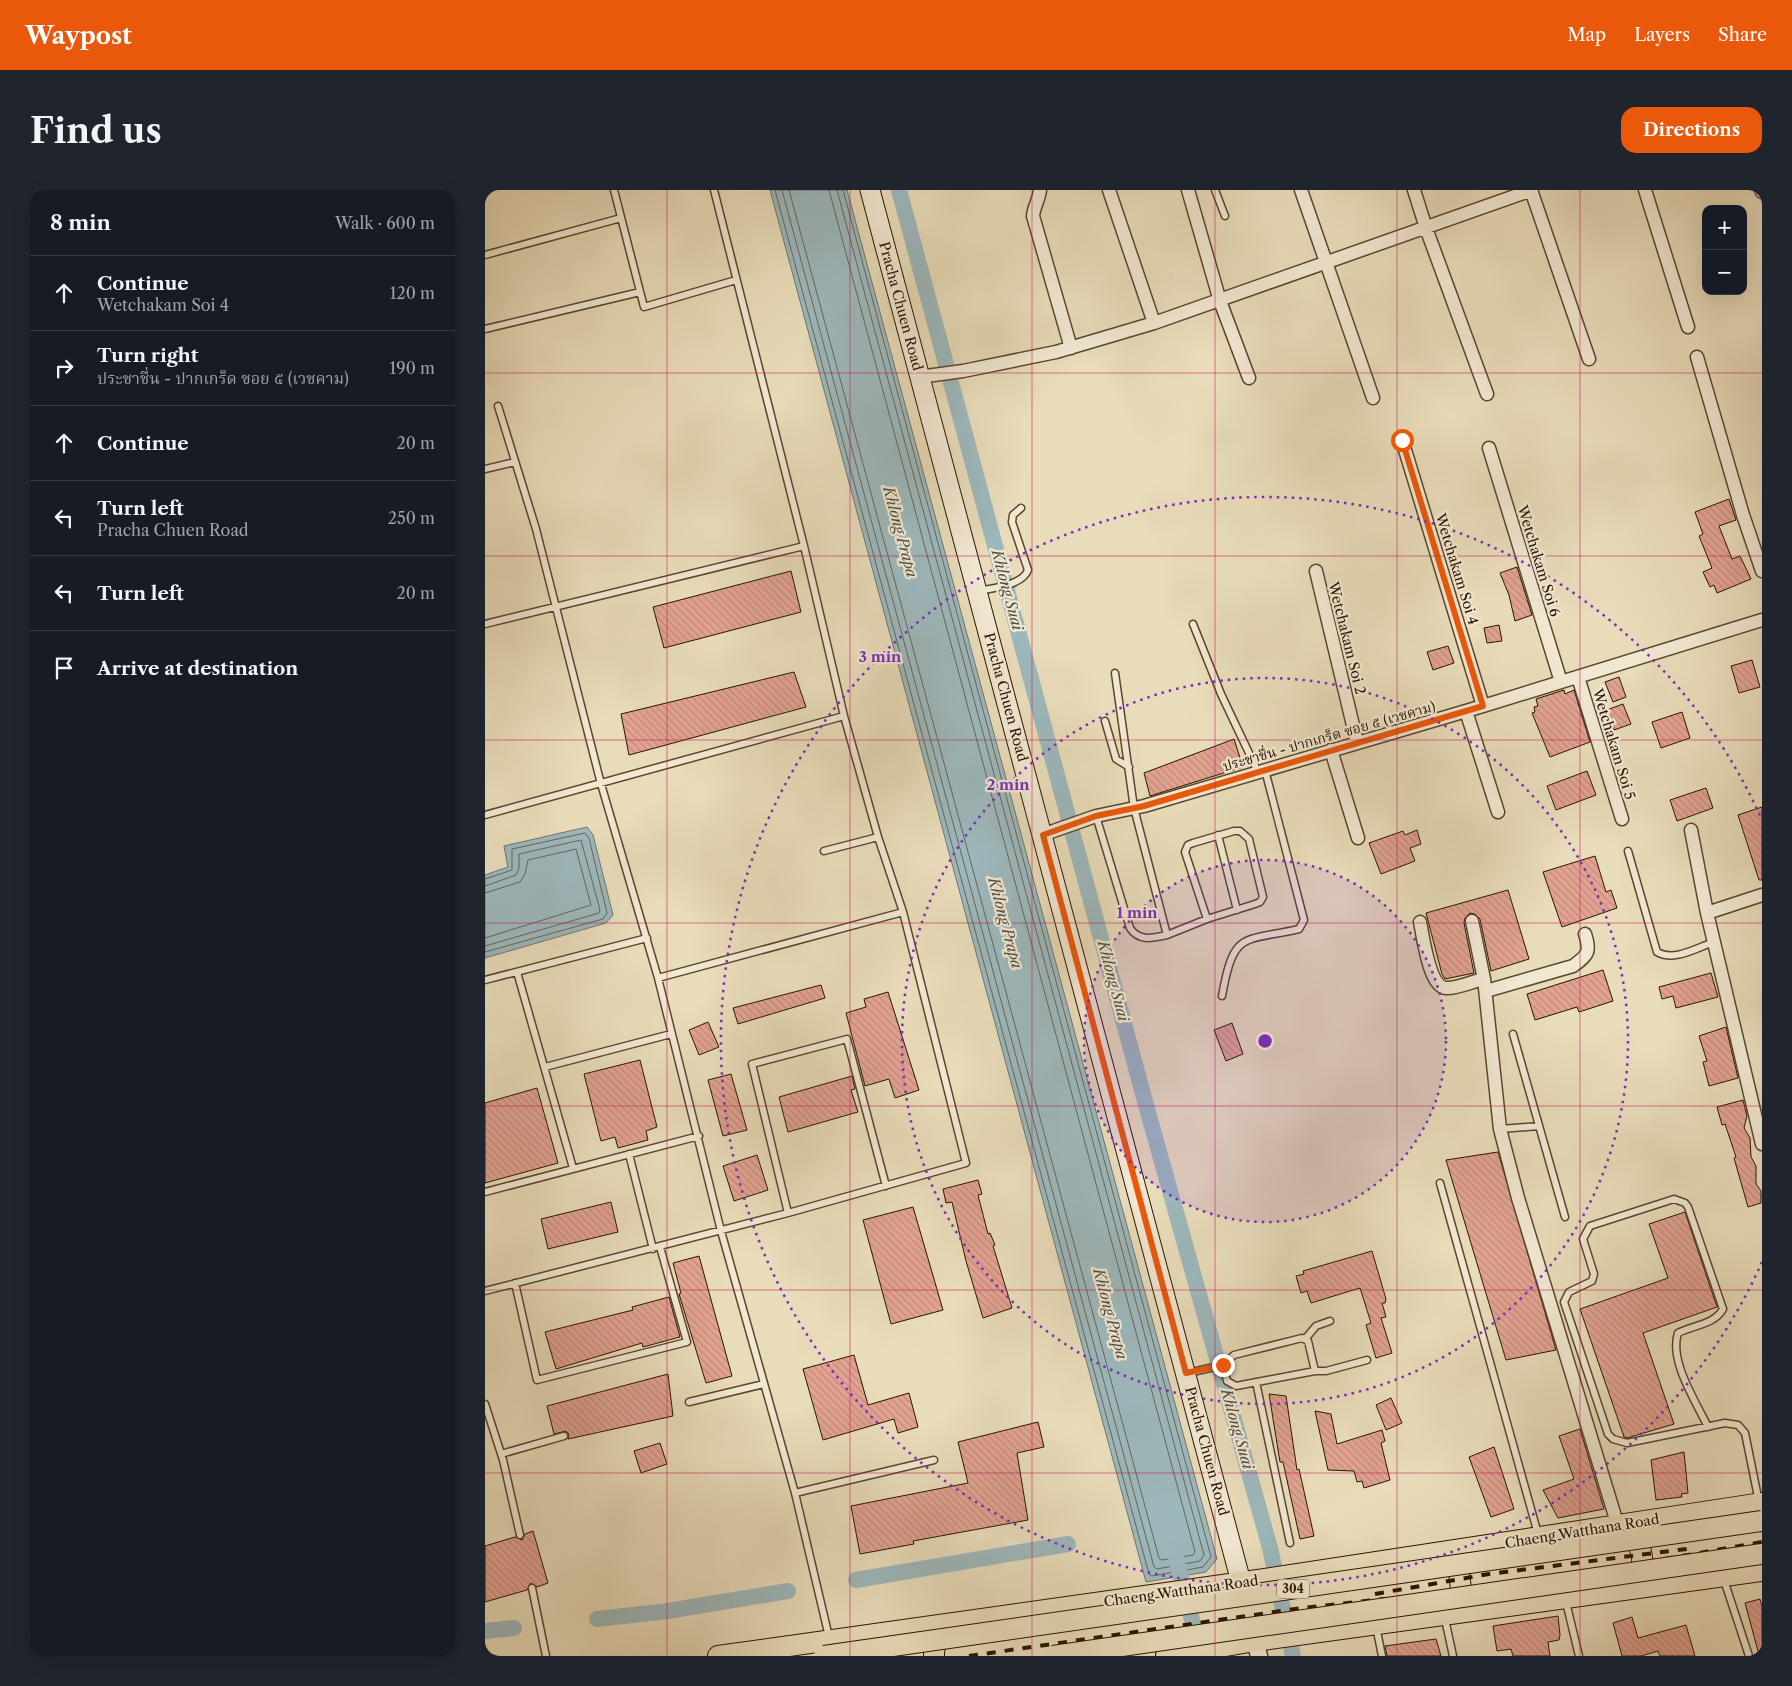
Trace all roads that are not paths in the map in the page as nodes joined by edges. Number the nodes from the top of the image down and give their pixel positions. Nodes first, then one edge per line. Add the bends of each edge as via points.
1 (615, 190) edge
2 (714, 190) edge
3 (870, 190) edge
4 (1040, 190) edge
5 (1109, 190) edge
6 (1188, 190) edge
7 (1215, 190) edge
8 (1301, 190) edge
9 (1415, 190) edge
10 (1531, 190) edge
11 (1645, 190) edge
12 (1225, 216) dead end
13 (621, 218) junction
14 (1426, 228) junction
15 (485, 255) edge
16 (1325, 263) junction
17 (736, 280) junction
18 (640, 292) junction
19 (1220, 301) junction
20 (1154, 323) junction
21 (1688, 327) dead end
22 (485, 329) edge
23 (1071, 348) junction
24 (1697, 357) dead end
25 (1589, 359) dead end
26 (924, 376) junction
27 (1249, 378) dead end
28 (1487, 394) dead end
29 (1373, 398) dead end
30 (498, 406) dead end
31 (1402, 440) dead end
32 (1489, 448) dead end
33 (515, 462) junction
34 (485, 469) edge
35 (1021, 508) dead end
36 (804, 546) junction
37 (1315, 571) dead end
38 (1762, 571) edge
39 (984, 590) junction
40 (556, 605) junction
41 (1762, 620) edge
42 (485, 624) edge
43 (1193, 624) dead end
44 (1115, 673) dead end
45 (1578, 677) junction
46 (1561, 682) junction
47 (1483, 706) junction
48 (1466, 711) junction
49 (844, 716) junction
50 (1105, 721) dead end
51 (1357, 742) junction
52 (1331, 750) junction
53 (1129, 767) junction
54 (1261, 771) junction
55 (601, 784) junction
56 (1134, 808) junction
57 (1498, 812) dead end
58 (485, 815) edge
59 (1096, 816) junction
60 (1622, 819) dead end
61 (1691, 830) dead end
62 (1048, 834) junction
63 (1218, 835) junction
64 (878, 837) junction
65 (1358, 838) dead end
66 (1628, 851) dead end
67 (824, 852) dead end
68 (1762, 895) edge
69 (1237, 910) junction
70 (903, 912) junction
71 (1707, 913) junction
72 (1207, 919) junction
73 (1472, 921) dead end
74 (1420, 922) dead end
75 (1585, 934) dead end
76 (1167, 935) junction
77 (647, 938) junction
78 (1714, 942) junction
79 (517, 972) junction
80 (658, 978) junction
81 (485, 980) edge
82 (1485, 985) junction
83 (1221, 996) dead end
84 (671, 1034) junction
85 (1513, 1034) dead end
86 (545, 1068) junction
87 (1758, 1110) edge
88 (1539, 1126) junction
89 (1500, 1130) junction
90 (699, 1136) junction
91 (1762, 1144) edge
92 (629, 1154) junction
93 (573, 1168) junction
94 (1440, 1183) dead end
95 (886, 1186) junction
96 (485, 1192) edge
97 (788, 1213) junction
98 (1565, 1216) dead end
99 (721, 1231) junction
100 (656, 1248) junction
101 (515, 1283) junction
102 (485, 1291) edge
103 (1330, 1321) dead end
104 (1306, 1338) junction
105 (1367, 1360) dead end
106 (1223, 1365) junction
107 (1315, 1371) junction
108 (1194, 1372) junction
109 (1256, 1382) junction
110 (764, 1384) junction
111 (689, 1402) dead end
112 (485, 1404) edge
113 (1707, 1427) junction
114 (565, 1436) dead end
115 (501, 1454) junction
116 (934, 1460) dead end
117 (795, 1493) junction
118 (1761, 1510) edge
119 (1674, 1517) junction
120 (1612, 1527) junction
121 (520, 1535) dead end
122 (1539, 1538) junction
123 (1291, 1543) dead end
124 (1456, 1550) junction
125 (1762, 1554) edge
126 (1762, 1570) edge
127 (1723, 1576) junction
128 (1241, 1582) junction
129 (1680, 1582) junction
130 (532, 1588) dead end
131 (1618, 1592) junction
132 (1565, 1598) junction
133 (1464, 1612) junction
134 (1444, 1615) junction
135 (962, 1622) junction
136 (1376, 1624) junction
137 (827, 1648) edge
138 (1257, 1648) edge
139 (546, 1656) edge
140 (718, 1656) edge
141 (934, 1656) edge
142 (1053, 1656) edge
143 (1166, 1656) edge
144 (1383, 1656) edge
145 (1453, 1656) edge
146 (1579, 1656) edge
147 (1749, 1656) edge

1 - 13 lane
2 - 17 lane
3 - 26 main road, Pracha Chuen Road
4 - 23 street via 1033,216
5 - 20 street
6 - 19 street
7 - 12 lane
8 - 16 street
9 - 14 street
10 - 14 street
10 - 25 street
11 - 21 street
13 - 15 lane
13 - 18 lane
14 - 16 street
14 - 28 street
16 - 19 street
16 - 29 street
17 - 18 lane via 644,307
17 - 36 lane
18 - 22 lane
19 - 20 street
19 - 27 street
20 - 23 street
23 - 26 street
24 - 38 street
26 - 39 main road, Pracha Chuen Road
30 - 33 lane
31 - 47 street, Wetchakam Soi 4
32 - 46 street, Wetchakam Soi 6
33 - 34 lane
33 - 40 lane
35 - 39 lane via 1013,515 1012,522 1027,570 1024,577
36 - 40 lane
36 - 49 lane
37 - 51 street, Wetchakam Soi 2
39 - 62 main road, Pracha Chuen Road
40 - 42 lane
40 - 55 lane
41 - 45 street, ประชาชื่น - ปากเกร็ด ซอย ๕ (เวชคาม)
43 - 54 lane via 1221,694
44 - 53 lane
45 - 46 street, ประชาชื่น - ปากเกร็ด ซอย ๕ (เวชคาม)
45 - 60 street, Wetchakam Soi 5
46 - 47 street, ประชาชื่น - ปากเกร็ด ซอย ๕ (เวชคาม)
47 - 48 street, ประชาชื่น - ปากเกร็ด ซอย ๕ (เวชคาม)
48 - 51 street, ประชาชื่น - ปากเกร็ด ซอย ๕ (เวชคาม)
48 - 57 street
49 - 55 lane
49 - 64 lane
50 - 53 lane via 1116,759
51 - 52 street, ประชาชื่น - ปากเกร็ด ซอย ๕ (เวชคาม)
52 - 54 street, ประชาชื่น - ปากเกร็ด ซอย ๕ (เวชคาม)
52 - 65 street
53 - 56 lane
54 - 56 street, ประชาชื่น - ปากเกร็ด ซอย ๕ (เวชคาม)
54 - 83 lane via 1304,920 1299,928 1249,938 1237,948 1228,963
55 - 58 lane
55 - 77 lane
56 - 59 street, ประชาชื่น - ปากเกร็ด ซอย ๕ (เวชคาม)
56 - 76 lane
59 - 62 street, ประชาชื่น - ปากเกร็ด ซอย ๕ (เวชคาม)
59 - 76 lane via 1130,928 1141,938
61 - 71 street
62 - 108 main road, Pracha Chuen Road
63 - 69 lane
63 - 69 lane via 1245,833 1262,888 1261,902
63 - 72 lane via 1188,845 1185,852
64 - 67 lane
64 - 70 lane
66 - 78 lane via 1657,952 1675,956
68 - 71 street
69 - 72 lane
70 - 80 lane
70 - 95 lane via 966,1163
71 - 78 street
72 - 76 lane
73 - 82 street
74 - 82 street via 1431,971 1439,985 1446,988
75 - 82 street via 1589,946 1585,957 1573,966
77 - 79 lane
77 - 80 lane
78 - 87 street
79 - 81 lane
79 - 86 lane
80 - 84 lane
82 - 89 street
84 - 86 lane
84 - 90 lane
85 - 88 lane
86 - 93 lane
87 - 91 street
88 - 89 lane
88 - 98 lane
89 - 120 street
90 - 92 lane
90 - 99 lane
92 - 93 lane
92 - 100 lane
93 - 96 lane
94 - 122 lane
95 - 97 lane
95 - 97 lane via 847,1039 752,1064
97 - 99 lane
99 - 100 lane
99 - 110 lane
100 - 101 lane
100 - 101 lane via 687,1342 537,1380
101 - 102 lane
103 - 104 lane via 1316,1326
104 - 106 lane via 1234,1356
104 - 107 lane
105 - 107 lane
106 - 108 lane
106 - 109 lane via 1227,1381 1232,1385
107 - 109 lane
108 - 128 main road, Pracha Chuen Road
109 - 123 lane
110 - 111 lane
110 - 117 lane
112 - 115 lane
113 - 113 lane via 1627,1443 1608,1434 1565,1302 1569,1292 1592,1281 1594,1274 1583,1239 1590,1226 1674,1198 1688,1207 1723,1309 1711,1321 1678,1332 1675,1343 1676,1358
113 - 118 lane via 1732,1423 1743,1428
114 - 115 lane
115 - 121 lane
116 - 117 lane
117 - 137 lane
118 - 119 main road, Chaeng Watthana Road / 304
118 - 137 main road, Chaeng Watthana Road / 304, bridge
119 - 120 main road, Chaeng Watthana Road / 304
119 - 129 main road via 1656,1531 1651,1544 1654,1563 1663,1576
120 - 122 main road, Chaeng Watthana Road / 304
120 - 131 main road via 1627,1534 1640,1547 1643,1564 1634,1580
122 - 124 main road, Chaeng Watthana Road / 304
124 - 128 main road, Chaeng Watthana Road / 304
124 - 133 main road
125 - 142 main road, 304, bridge
126 - 127 main road
127 - 129 main road
127 - 147 lane
128 - 135 main road, Chaeng Watthana Road / 304
129 - 131 main road
130 - 139 lane
131 - 132 main road
132 - 133 main road
132 - 146 lane
133 - 134 main road
134 - 136 main road
134 - 145 lane
135 - 137 main road, Chaeng Watthana Road / 304
135 - 141 main road via 938,1636
136 - 138 main road via 1280,1637
136 - 144 lane
137 - 140 main road, Chaeng Watthana Road / 304
138 - 143 main road

